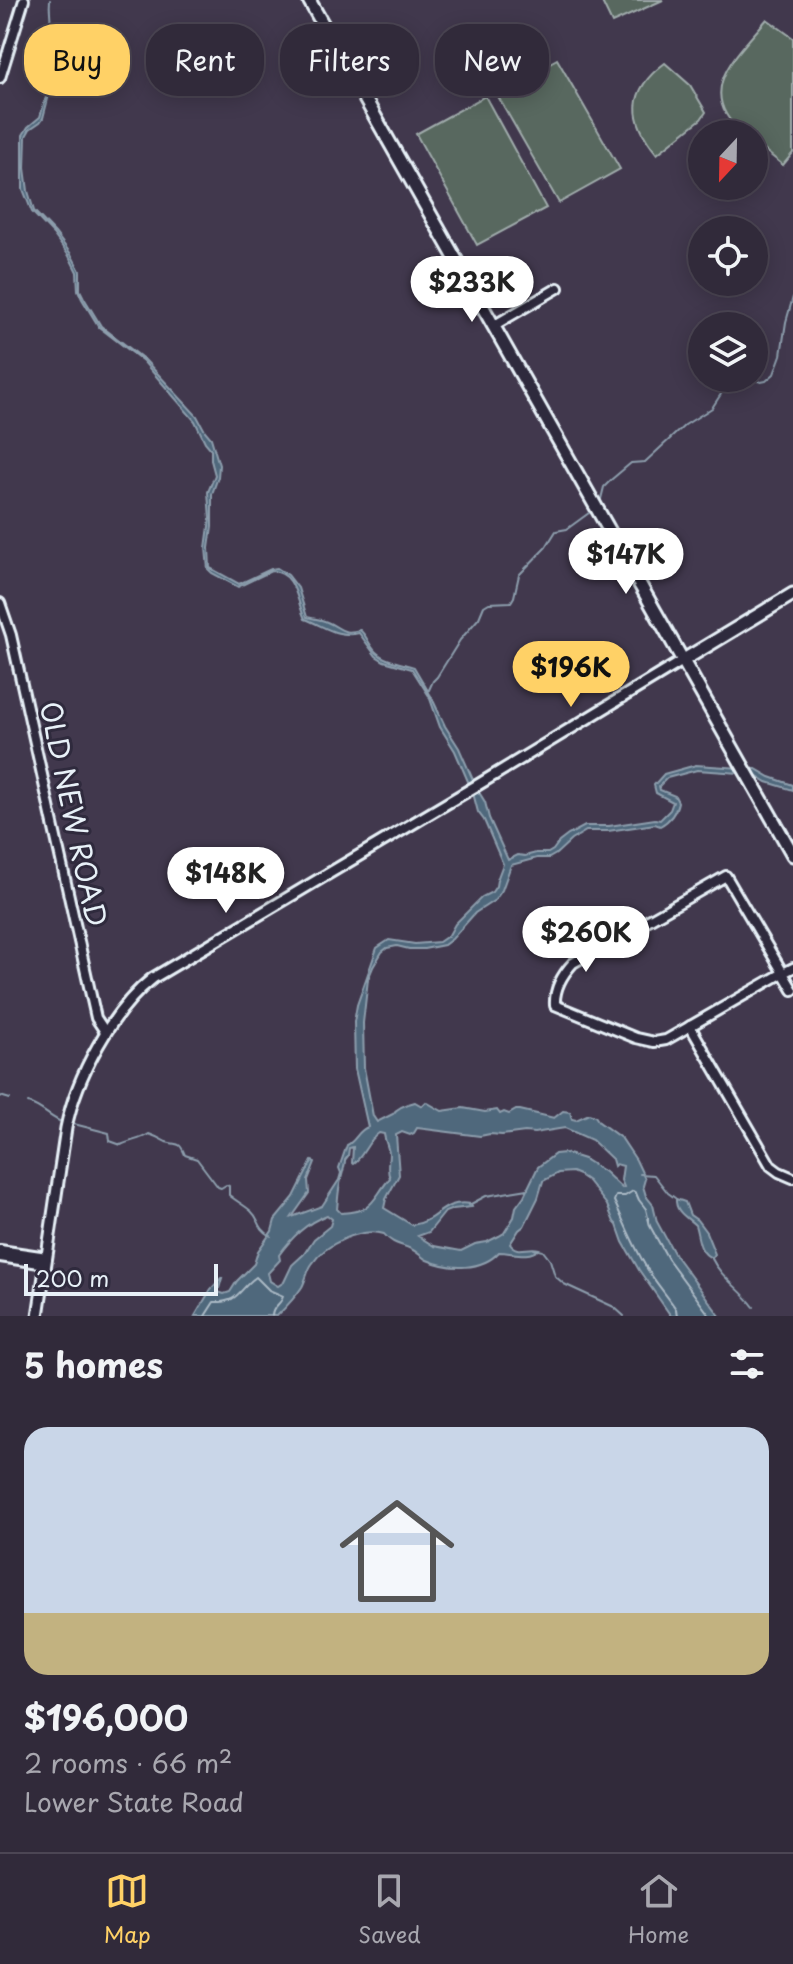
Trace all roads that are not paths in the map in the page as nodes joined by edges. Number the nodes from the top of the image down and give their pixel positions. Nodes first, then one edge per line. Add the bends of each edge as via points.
1 (24, 0) edge
2 (309, 0) edge
3 (0, 78) edge
4 (558, 288) dead end
5 (493, 326) junction
6 (793, 594) edge
7 (0, 603) edge
8 (682, 661) junction
9 (793, 855) edge
10 (793, 968) edge
11 (783, 973) junction
12 (793, 990) edge
13 (690, 1026) junction
14 (106, 1033) junction
15 (793, 1178) edge
16 (0, 1250) edge
17 (0, 1257) edge
18 (47, 1260) junction
19 (38, 1316) edge

1 - 3 street
2 - 5 main road
4 - 5 street
5 - 8 main road
6 - 8 main road
7 - 14 street, OLD NEW ROAD via 96,1018
8 - 9 main road
8 - 14 street via 153,978
10 - 11 street
11 - 12 street
11 - 13 street
11 - 13 street via 726,876 573,963 554,999 555,1005 654,1042
13 - 15 street via 771,1166
14 - 18 street via 81,1079 69,1116
16 - 18 street
17 - 18 street
18 - 19 street

